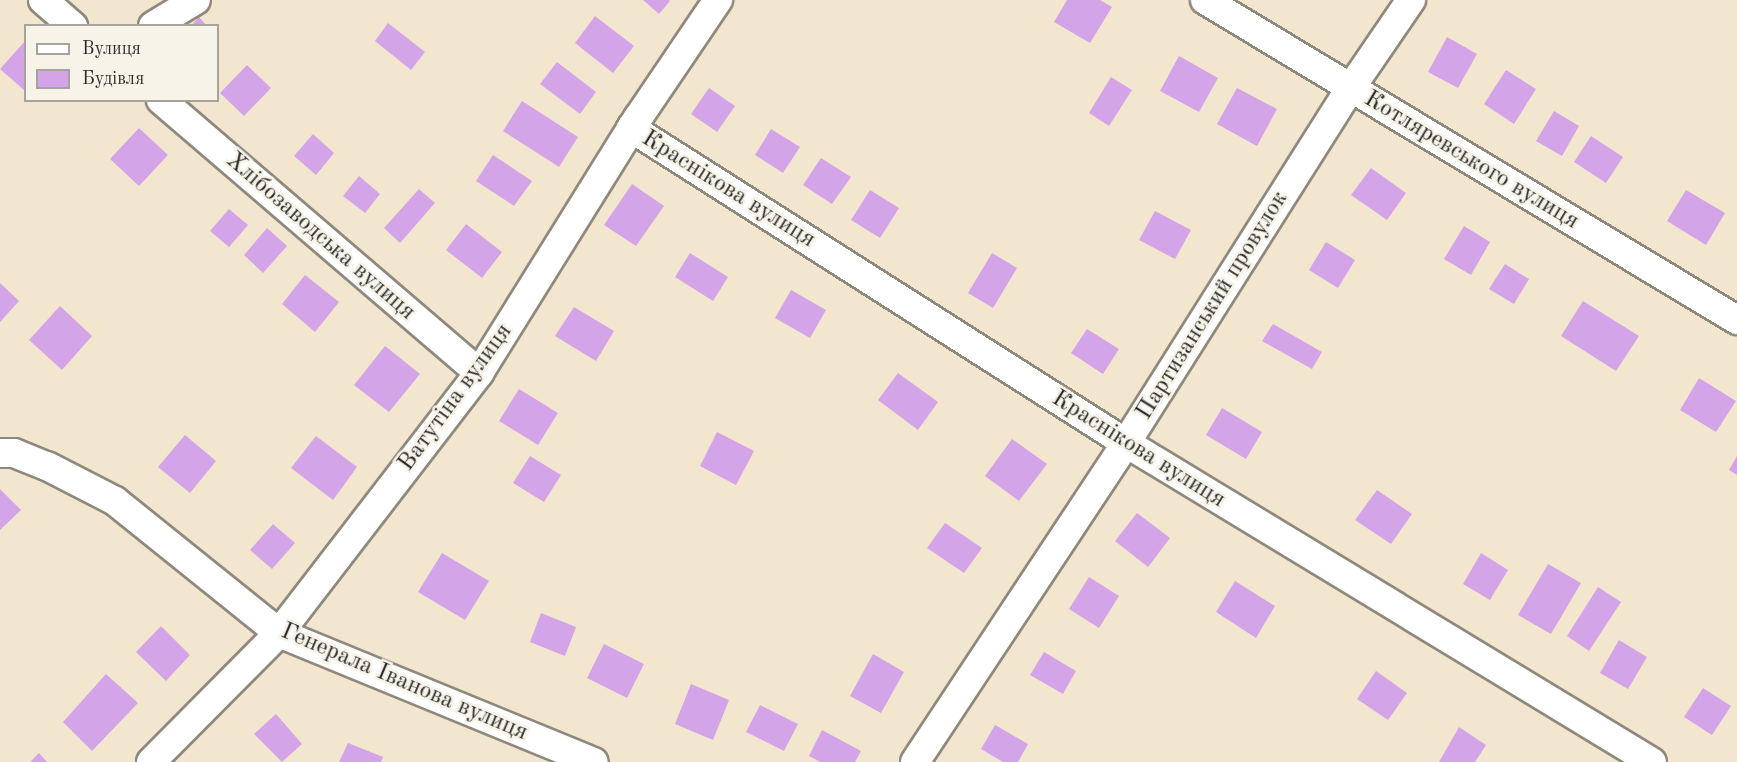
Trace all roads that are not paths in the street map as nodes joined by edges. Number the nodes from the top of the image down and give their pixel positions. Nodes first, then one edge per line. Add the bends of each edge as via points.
1 (43, 0) edge
2 (196, 0) edge
3 (718, 0) edge
4 (1205, 0) edge
5 (1411, 0) edge
6 (71, 24) edge
7 (156, 24) edge
8 (1350, 89) junction
9 (163, 102) edge
10 (631, 128) junction
11 (1737, 320) edge
12 (479, 373) junction
13 (1126, 443) junction
14 (7, 453) edge
15 (279, 633) junction
16 (151, 762) edge
17 (594, 762) edge
18 (915, 762) edge
19 (1652, 762) edge

1 - 6 street
2 - 7 street
3 - 10 street, Ватутіна вулиця
4 - 8 street, Котляревського вулиця
5 - 8 street, Партизанський провулок
8 - 11 street, Котляревського вулиця
8 - 13 street, Партизанський провулок
9 - 12 street, Хлібозаводська вулиця
10 - 12 street, Ватутіна вулиця
10 - 13 street, Краснікова вулиця
12 - 15 street, Ватутіна вулиця
13 - 18 street, Партизанський провулок
13 - 19 street, Краснікова вулиця
14 - 15 street, Генерала Іванова вулиця via 115,501
15 - 16 street, Ватутіна вулиця
15 - 17 street, Генерала Іванова вулиця

